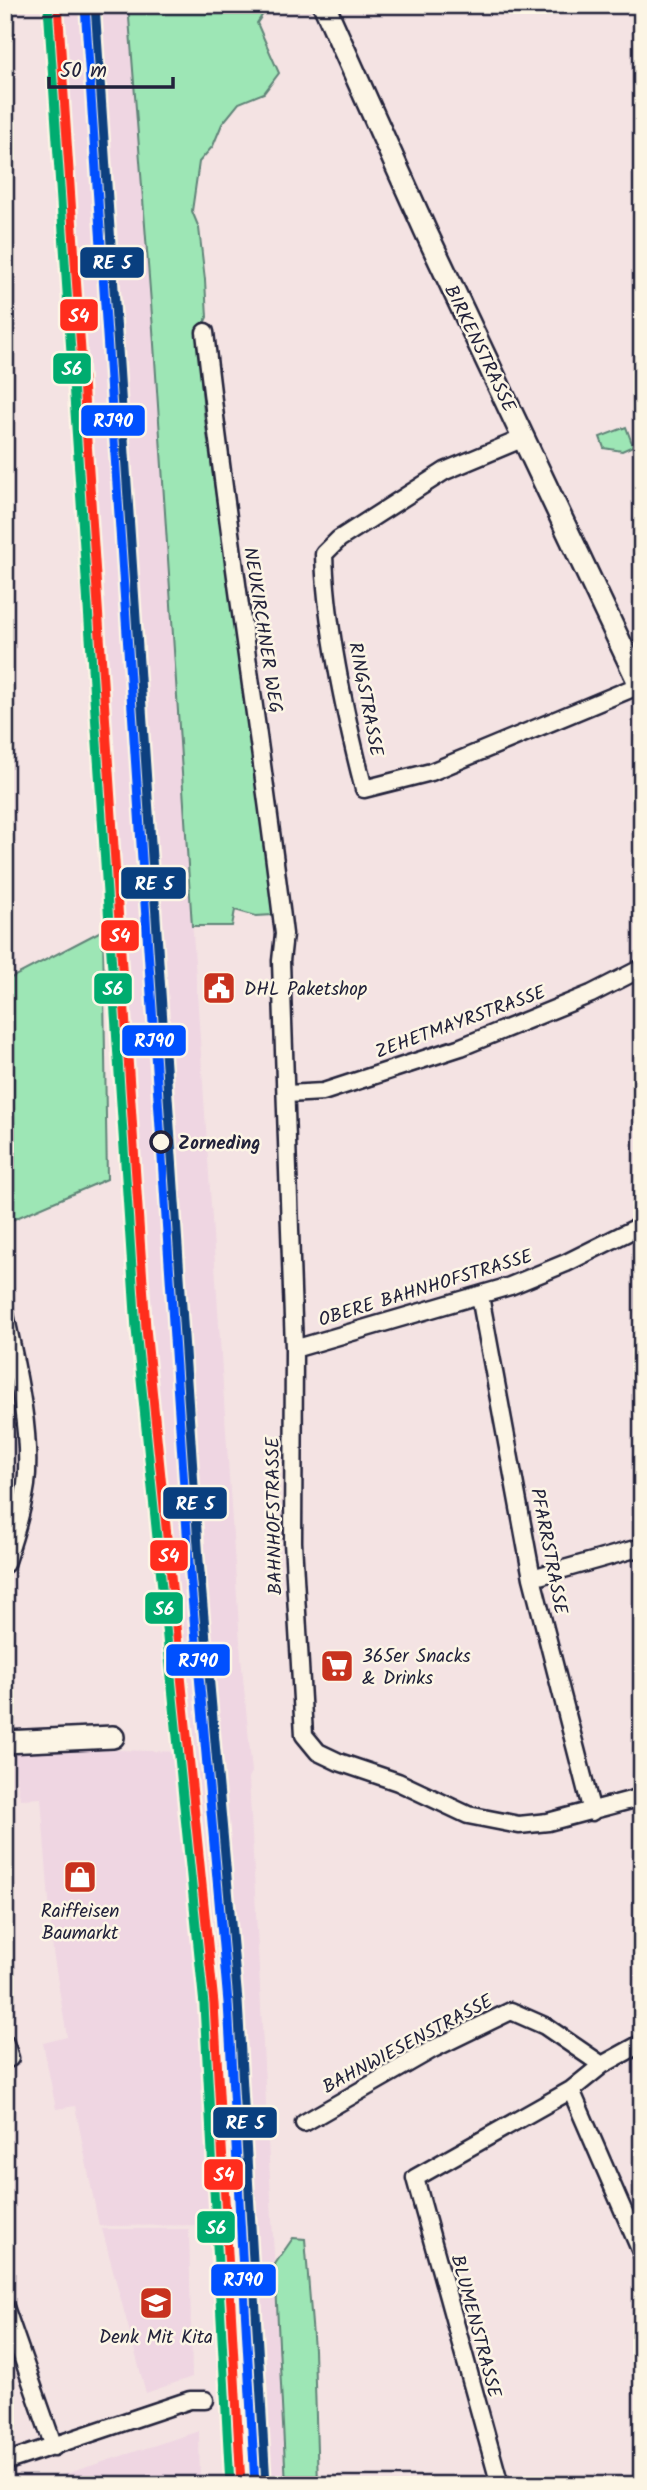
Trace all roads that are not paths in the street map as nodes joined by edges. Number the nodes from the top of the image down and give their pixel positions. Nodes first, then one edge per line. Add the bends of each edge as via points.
1 (324, 5) edge
2 (205, 332) dead end
3 (524, 438) junction
4 (639, 679) edge
5 (285, 934) joint
6 (642, 968) edge
7 (287, 1094) junction
8 (642, 1225) edge
9 (480, 1296) junction
10 (5, 1314) edge
11 (7, 1331) edge
12 (294, 1349) junction
13 (642, 1547) edge
14 (6, 1561) edge
15 (532, 1578) junction
16 (113, 1737) dead end
17 (5, 1742) edge
18 (642, 1797) edge
19 (592, 1812) junction
20 (5, 2043) edge
21 (642, 2043) edge
22 (5, 2060) edge
23 (602, 2065) junction
24 (571, 2090) junction
25 (304, 2123) dead end
26 (642, 2254) edge
27 (5, 2307) edge
28 (205, 2400) dead end
29 (54, 2447) junction
30 (5, 2462) edge
31 (500, 2485) edge

1 - 3 street, BIRKENSTRASSE
2 - 5 street, NEUKIRCHNER WEG via 223,496
3 - 4 street, BIRKENSTRASSE
3 - 4 street, RINGSTRASSE via 445,471 339,539 324,554 343,688 364,789 431,772
5 - 7 street, BAHNHOFSTRASSE via 281,961
6 - 7 street, ZEHETMAYRSTRASSE via 592,994 461,1047 323,1092
7 - 12 street, BAHNHOFSTRASSE
8 - 9 street, OBERE BAHNHOFSTRASSE via 566,1263
9 - 12 street, OBERE BAHNHOFSTRASSE
9 - 15 street, PFARRSTRASSE
10 - 11 street
11 - 14 street via 21,1402 26,1483
12 - 19 street, BAHNHOFSTRASSE via 293,1542 304,1735 318,1752 468,1815 519,1825
13 - 15 street
15 - 19 street, PFARRSTRASSE
16 - 17 street
18 - 19 street, BAHNHOFSTRASSE
20 - 22 street via 10,2058
21 - 23 street
23 - 24 street
23 - 25 street, BAHNWIESENSTRASSE via 545,2026 511,2011 433,2049
24 - 26 street
24 - 31 street, BLUMENSTRASSE via 415,2178
27 - 29 street
28 - 29 street via 190,2400
29 - 30 street

